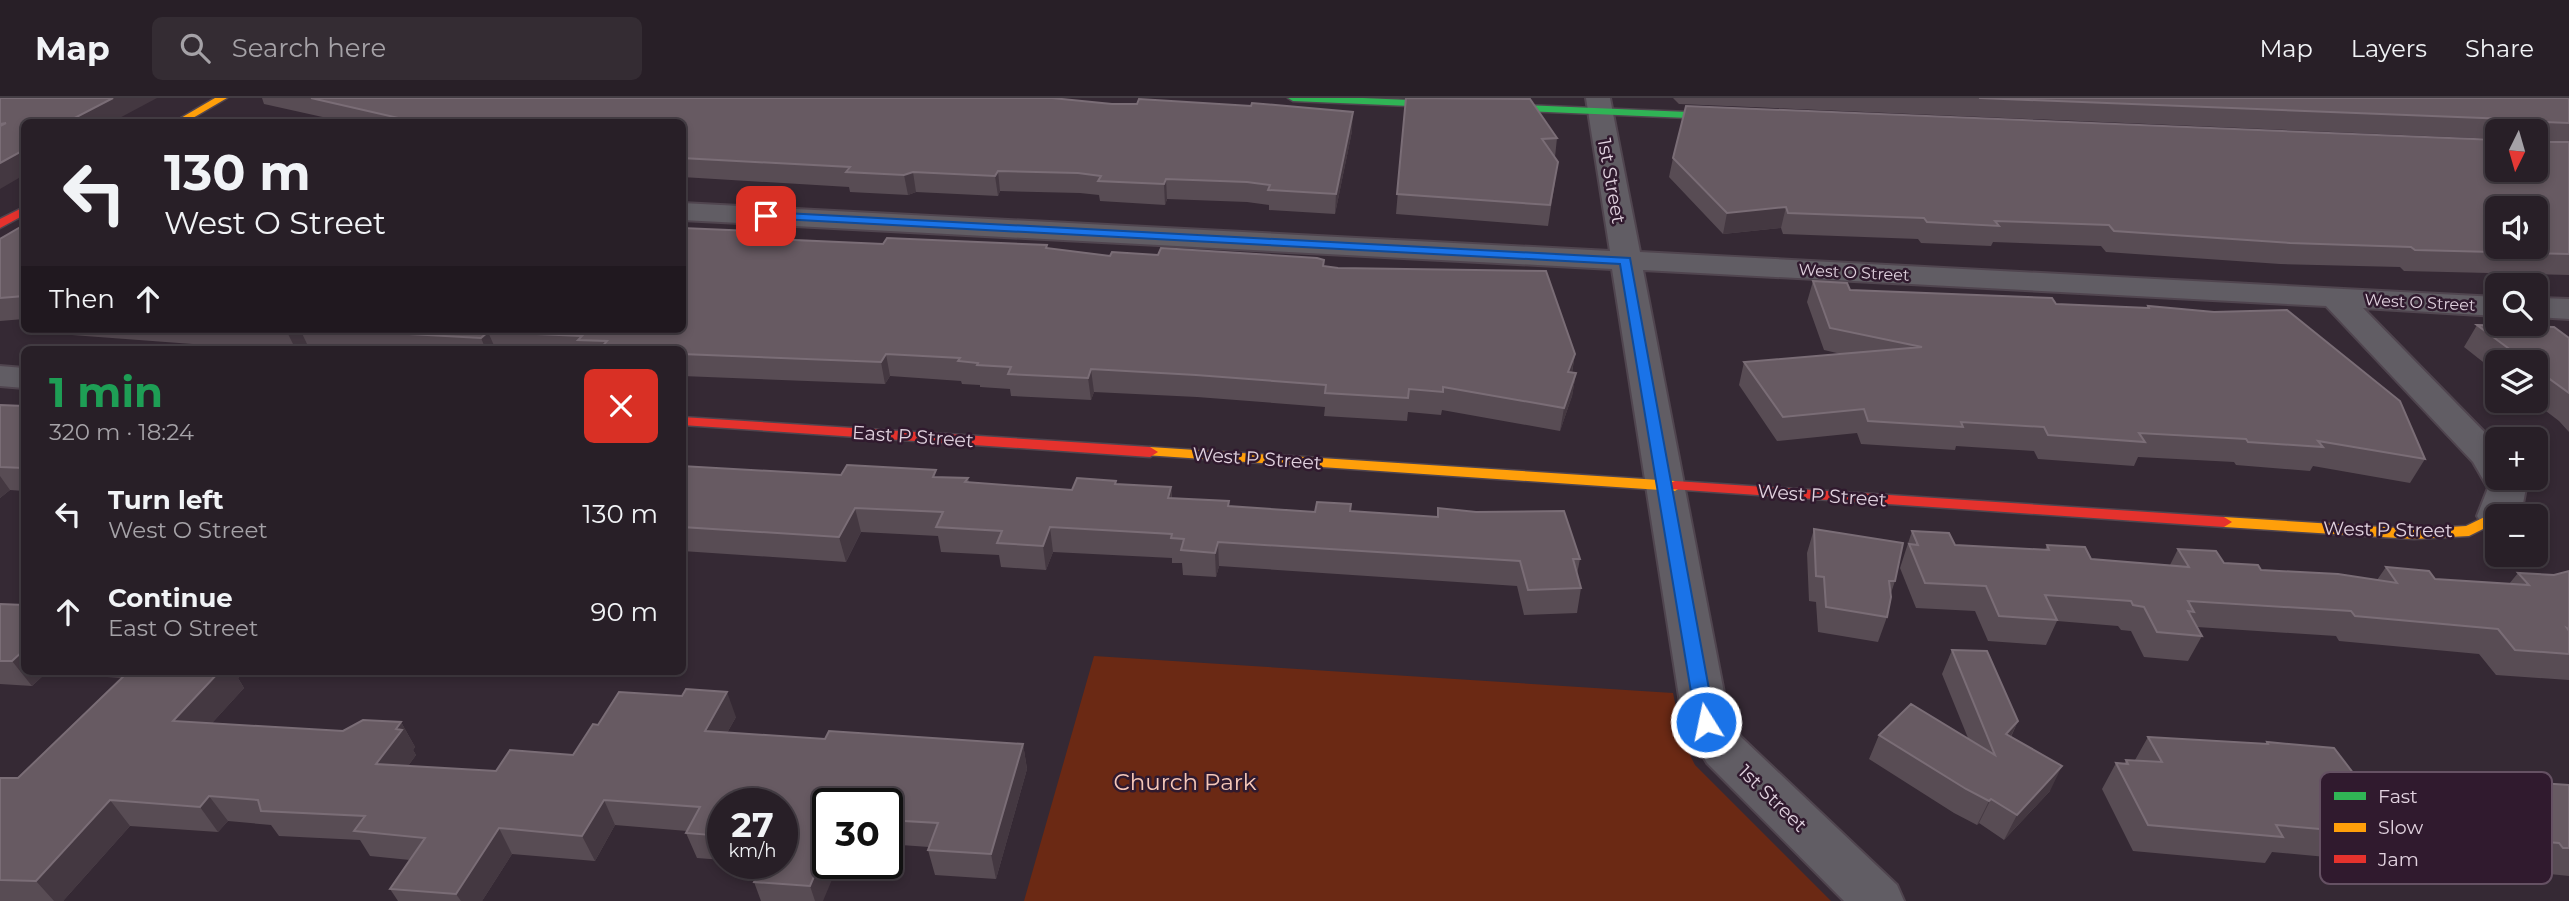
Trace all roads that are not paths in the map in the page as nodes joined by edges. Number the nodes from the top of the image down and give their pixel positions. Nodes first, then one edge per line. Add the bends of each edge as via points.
1 (222, 98) edge
2 (1293, 98) edge
3 (1599, 105) edge
4 (1752, 118) edge
5 (184, 119) edge
6 (686, 211) edge
7 (21, 212) edge
8 (0, 223) edge
9 (1626, 260) junction
10 (2334, 297) junction
11 (2485, 305) edge
12 (2548, 308) edge
13 (2569, 309) edge
14 (0, 376) edge
15 (21, 378) edge
16 (686, 421) edge
17 (1144, 451) joint
18 (2485, 454) edge
19 (1665, 485) junction
20 (2485, 522) edge
21 (1878, 901) edge

1 - 5 street
2 - 3 street
3 - 4 street
3 - 9 street, 1st Street
6 - 9 street, West O Street
7 - 8 street
9 - 10 street, West O Street
9 - 19 street, 1st Street
10 - 11 street, West O Street
10 - 18 street
12 - 13 street
14 - 15 street
16 - 17 street, East P Street
17 - 19 street, West P Street
19 - 20 street, West P Street via 2414,534 2469,531
19 - 21 street, 1st Street via 1706,722 1724,750

